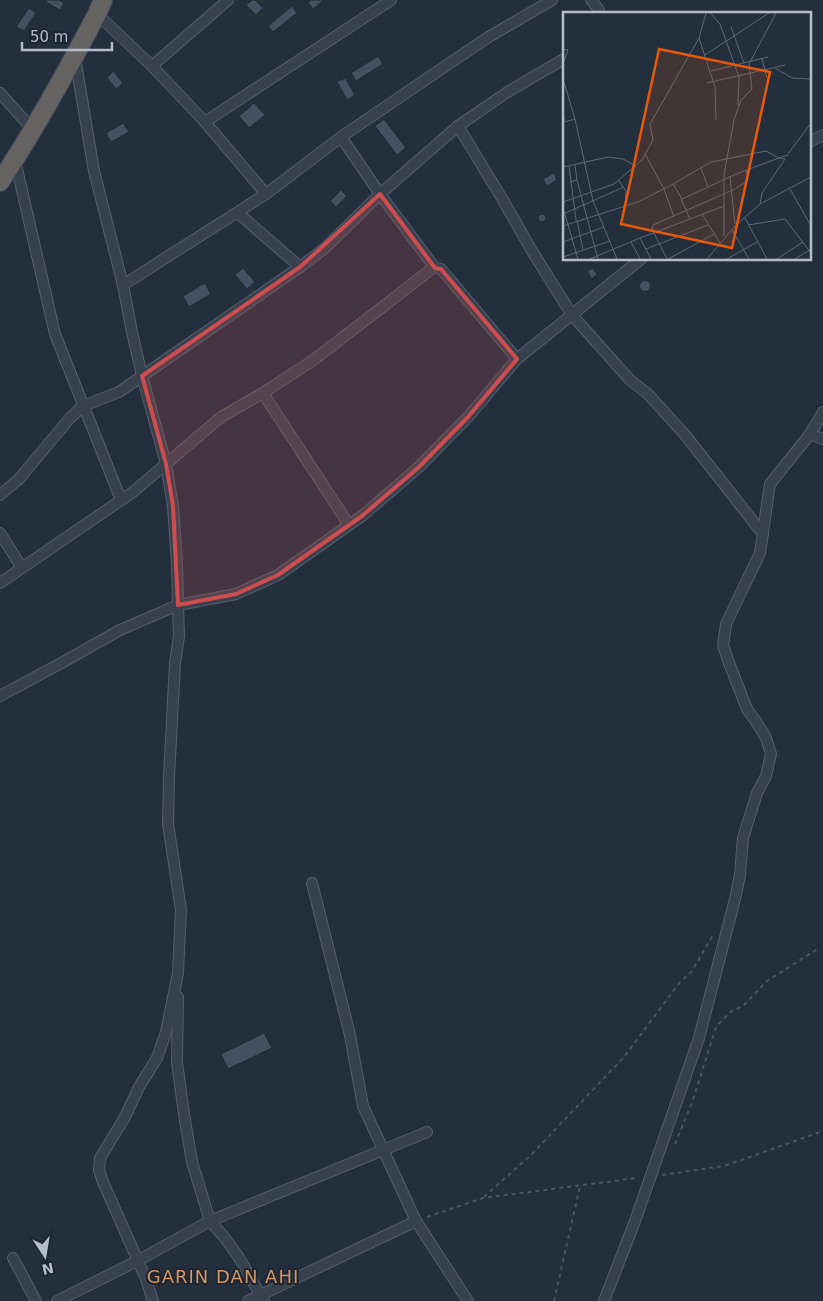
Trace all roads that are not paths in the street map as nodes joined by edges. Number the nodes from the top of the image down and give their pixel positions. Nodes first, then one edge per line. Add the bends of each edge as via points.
1 (228, 0) edge
2 (392, 0) edge
3 (552, 0) edge
4 (591, 0) edge
5 (100, 7) edge
6 (599, 12) edge
7 (75, 56) junction
8 (563, 61) edge
9 (152, 66) junction
10 (0, 93) edge
11 (205, 122) junction
12 (458, 126) junction
13 (32, 130) junction
14 (823, 135) edge
15 (341, 137) junction
16 (810, 142) edge
17 (15, 160) junction
18 (0, 182) edge
19 (266, 194) junction
20 (380, 194) junction
21 (238, 212) junction
22 (640, 260) edge
23 (300, 267) junction
24 (435, 268) junction
25 (123, 285) junction
26 (572, 315) junction
27 (517, 358) junction
28 (142, 376) junction
29 (263, 393) junction
30 (83, 406) junction
31 (823, 412) edge
32 (810, 434) junction
33 (823, 439) edge
34 (166, 464) junction
35 (0, 495) edge
36 (121, 500) junction
37 (349, 525) junction
38 (0, 533) edge
39 (763, 534) junction
40 (22, 568) junction
41 (0, 583) edge
42 (178, 605) junction
43 (0, 696) edge
44 (312, 883) dead end
45 (178, 973) junction
46 (427, 1132) dead end
47 (383, 1150) junction
48 (416, 1221) junction
49 (210, 1222) junction
50 (13, 1258) dead end
51 (137, 1261) junction
52 (262, 1298) edge
53 (36, 1301) edge
54 (57, 1301) edge
55 (153, 1301) edge
56 (248, 1301) edge
57 (468, 1301) edge
58 (604, 1301) edge

1 - 9 street
2 - 11 street
3 - 15 street via 487,38
4 - 6 street
5 - 7 highway
5 - 9 street
7 - 13 highway
7 - 25 street via 94,171
8 - 12 street via 509,91
9 - 11 street
10 - 13 street
11 - 19 street
12 - 20 street
12 - 26 street
13 - 17 highway
14 - 16 street
15 - 19 street
15 - 20 street
17 - 18 highway
17 - 30 street via 55,334
19 - 21 street
20 - 23 street
20 - 24 street
21 - 23 street
21 - 25 street
22 - 26 street
23 - 28 street
24 - 27 street via 440,269
24 - 29 street
25 - 28 street
26 - 27 street
26 - 39 street via 686,436
27 - 37 street via 468,417 426,460
28 - 30 street via 119,392
28 - 34 street
29 - 34 street via 221,418
29 - 37 street
30 - 35 street
30 - 36 street
31 - 32 street
32 - 33 street
32 - 39 street via 770,484
34 - 36 street
34 - 42 street via 173,506
36 - 40 street
37 - 42 street via 278,574 236,594
38 - 40 street
39 - 58 street via 760,553 726,624 723,645 747,709 766,738 771,754 743,838 736,898 699,1038
40 - 41 street
42 - 43 street via 120,630
42 - 45 street via 168,824 181,910
44 - 47 street via 350,1035 363,1106
45 - 49 street via 177,1062 180,1089 192,1162
45 - 51 street via 158,1058 100,1158 103,1182
46 - 47 street
47 - 48 street
47 - 49 street
48 - 52 street
48 - 57 street
49 - 51 street
49 - 52 street via 238,1256
50 - 53 street
51 - 54 street
51 - 55 street
52 - 56 street

